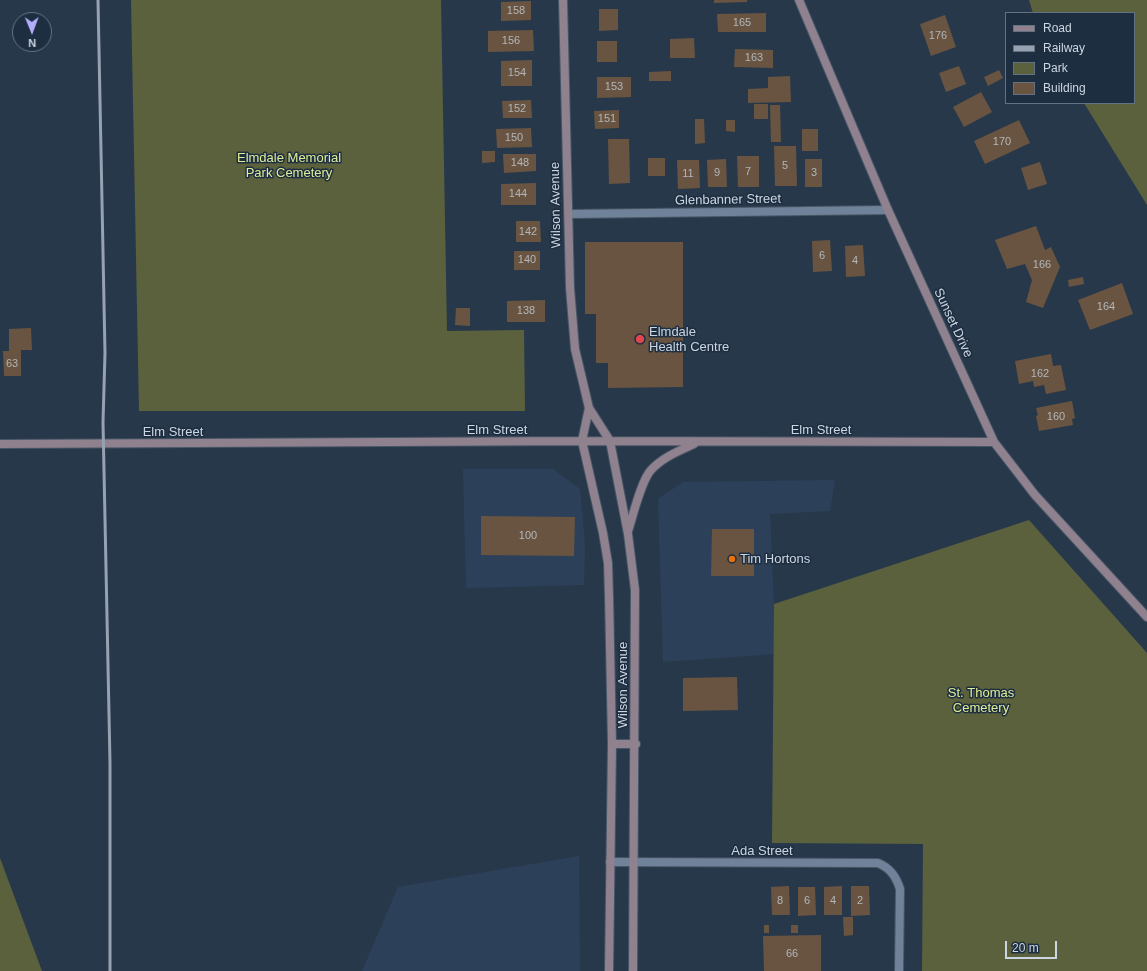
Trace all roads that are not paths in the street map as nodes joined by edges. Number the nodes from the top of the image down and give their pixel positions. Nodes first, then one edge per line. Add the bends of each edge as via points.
1 (563, 0) edge
2 (799, 0) edge
3 (888, 210) junction
4 (569, 214) junction
5 (589, 408) junction
6 (582, 441) junction
7 (610, 441) junction
8 (697, 442) junction
9 (994, 442) junction
10 (0, 444) edge
11 (628, 534) junction
12 (1147, 617) edge
13 (612, 744) junction
14 (636, 744) junction
15 (610, 862) junction
16 (634, 862) junction
17 (609, 971) edge
18 (633, 971) edge
19 (898, 971) edge

1 - 4 street, Wilson Avenue
2 - 3 street, Sunset Drive
3 - 4 street, Glenbanner Street
3 - 9 street, Sunset Drive
4 - 5 street, Wilson Avenue via 570,288 575,349
5 - 6 street, Wilson Avenue
5 - 7 street, Wilson Avenue
6 - 7 street, Elm Street
6 - 10 street, Elm Street
6 - 13 street, Wilson Avenue via 608,563
7 - 8 street, Elm Street
7 - 11 street, Wilson Avenue
8 - 9 street, Elm Street
8 - 11 street via 667,456 650,470 636,502
9 - 12 street, Sunset Drive via 1035,495
11 - 14 street, Wilson Avenue via 635,590
13 - 14 street
13 - 15 street, Wilson Avenue
14 - 16 street, Wilson Avenue
15 - 16 street, Ada Street
15 - 17 street, Wilson Avenue
16 - 18 street, Wilson Avenue
16 - 19 street, Ada Street via 878,863 886,866 900,889

